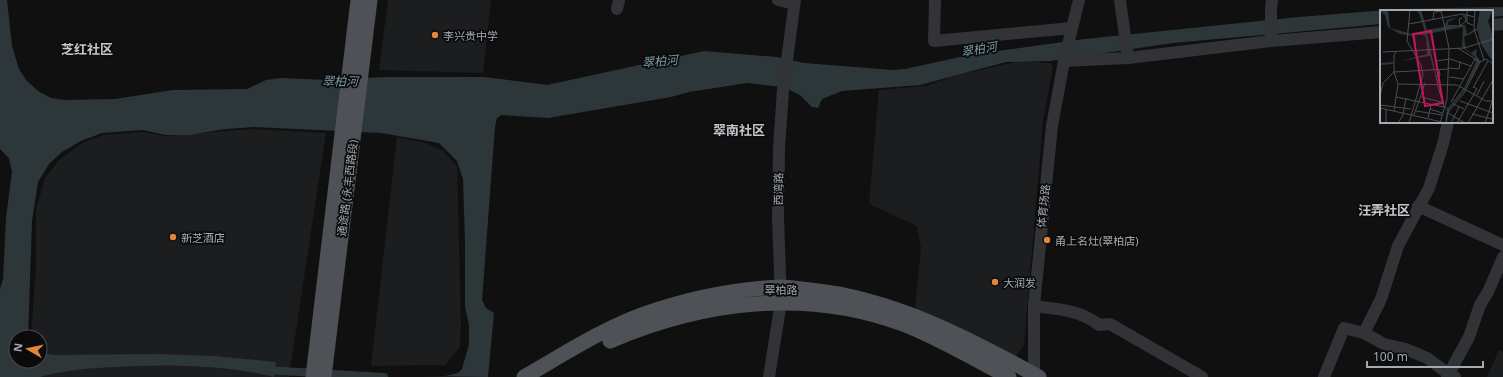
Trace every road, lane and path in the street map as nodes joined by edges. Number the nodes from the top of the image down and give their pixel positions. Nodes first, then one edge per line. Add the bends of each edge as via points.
1 (358, 0) edge
2 (370, 0) edge
3 (778, 0) edge
4 (935, 0) edge
5 (1079, 0) edge
6 (1120, 0) edge
7 (795, 2) edge
8 (1272, 5) edge
9 (1503, 24) edge
10 (1493, 25) edge
11 (1072, 28) junction
12 (1380, 32) edge
13 (1271, 40) junction
14 (1127, 54) junction
15 (1064, 61) junction
16 (1448, 123) edge
17 (348, 133) junction
18 (1418, 206) junction
19 (1503, 245) edge
20 (1503, 257) edge
21 (781, 294) junction
22 (1034, 306) junction
23 (1364, 333) junction
24 (320, 357) junction
25 (1036, 376) edge
26 (1450, 376) edge
27 (313, 377) edge
28 (324, 377) edge
29 (524, 377) edge
30 (540, 377) edge
31 (769, 377) edge
32 (1009, 377) edge
33 (1202, 377) edge
34 (1324, 377) edge

1 - 17 main road, 通途路 (永丰西路段) via 350,60
2 - 17 main road, 通途路 (永丰西路段) via 365,51
3 - 7 street
4 - 11 street via 934,41
5 - 11 street, 体育场路
6 - 14 street
7 - 21 street, 西湾路 via 783,90 778,186
8 - 13 street
9 - 10 street
11 - 15 street, 体育场路
12 - 13 street
13 - 14 street
14 - 15 street
15 - 22 street, 体育场路 via 1052,126
16 - 18 street via 1429,188
17 - 24 main road, 通途路 (永丰西路段)
18 - 19 street
18 - 23 street via 1398,246 1380,299
20 - 26 street
21 - 25 main road, 翠柏路 via 828,292 885,304 933,324
21 - 29 main road, 翠柏路 via 718,294 643,314
21 - 30 main road, 翠柏路 via 645,326 606,342
21 - 31 street, 西湾路
21 - 32 main road, 翠柏路 via 903,324
22 - 25 street, 体育场路
22 - 33 street via 1070,311 1089,317 1099,325 1110,324
23 - 26 street via 1384,344 1406,349 1427,358
23 - 34 street via 1344,328
24 - 27 main road, 通途路 (永丰西路段)
24 - 28 main road, 通途路 (永丰西路段)

